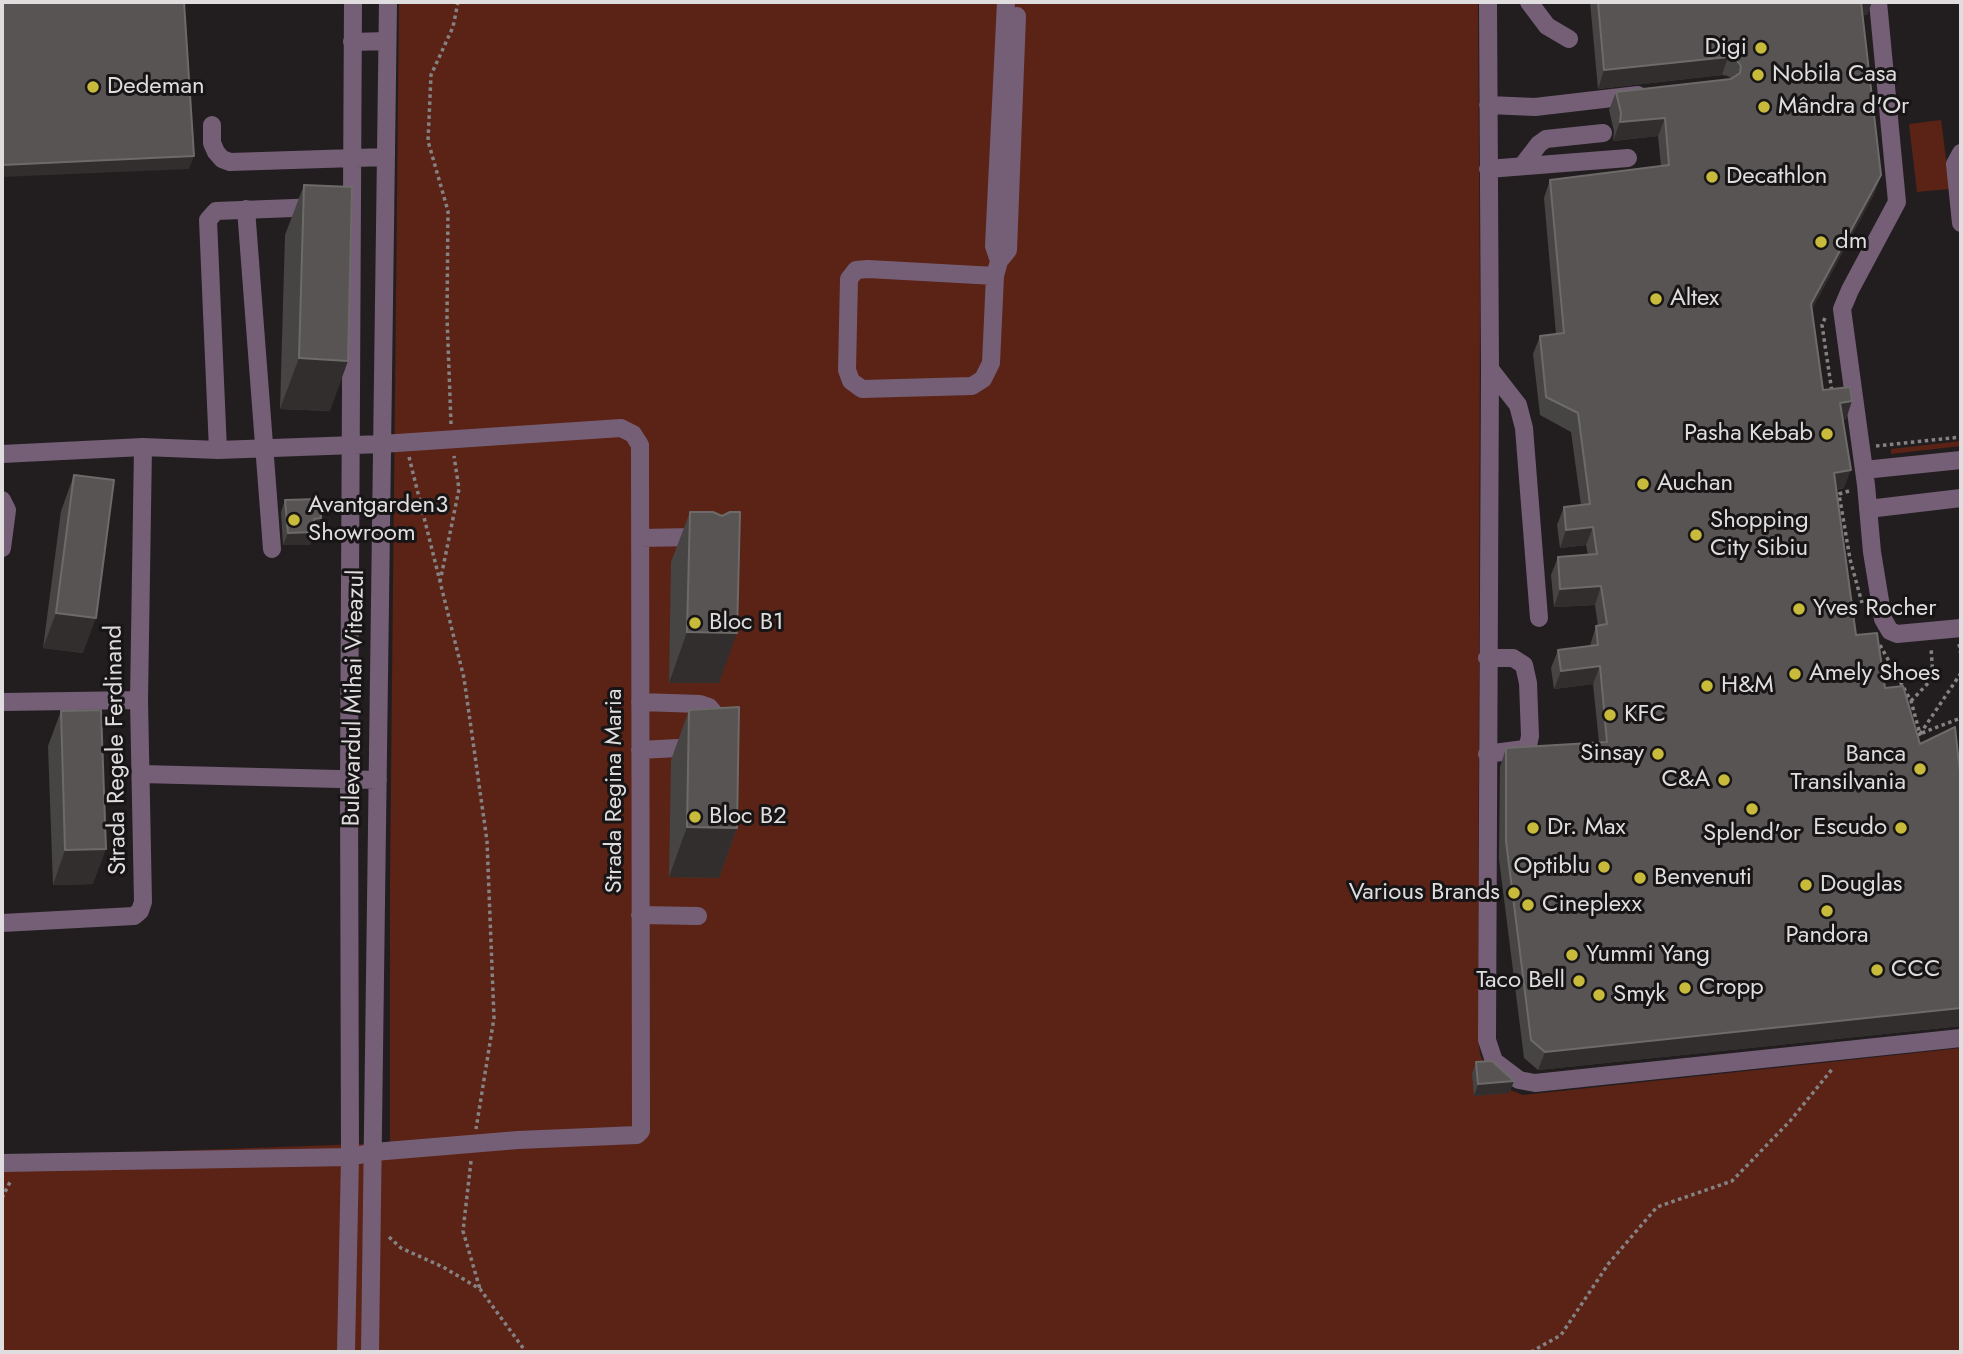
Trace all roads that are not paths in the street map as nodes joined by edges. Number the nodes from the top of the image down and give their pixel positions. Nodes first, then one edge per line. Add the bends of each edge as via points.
1 (353, 2) edge
2 (388, 2) edge
3 (1006, 2) edge
4 (1018, 2) edge
5 (1488, 2) edge
6 (1529, 2) edge
7 (1878, 2) edge
8 (1569, 39) dead end
9 (387, 41) junction
10 (352, 42) junction
11 (1656, 94) edge
12 (1488, 105) junction
13 (212, 125) dead end
14 (1603, 134) dead end
15 (1961, 153) edge
16 (386, 157) junction
17 (352, 158) junction
18 (1628, 158) dead end
19 (1522, 166) junction
20 (1488, 169) junction
21 (352, 207) junction
22 (246, 209) junction
23 (1961, 223) edge
24 (997, 269) junction
25 (1490, 369) junction
26 (382, 444) junction
27 (350, 446) junction
28 (143, 447) junction
29 (264, 448) junction
30 (218, 450) junction
31 (2, 454) edge
32 (1961, 460) edge
33 (1864, 470) junction
34 (1961, 498) edge
35 (2, 500) edge
36 (1868, 509) junction
37 (640, 538) junction
38 (2, 548) edge
39 (272, 549) dead end
40 (703, 555) edge
41 (1539, 618) dead end
42 (1961, 628) edge
43 (1487, 658) junction
44 (139, 700) junction
45 (2, 702) edge
46 (640, 702) junction
47 (640, 750) junction
48 (1487, 754) junction
49 (141, 774) junction
50 (349, 779) junction
51 (378, 780) junction
52 (640, 915) junction
53 (698, 916) dead end
54 (2, 923) edge
55 (1961, 1038) edge
56 (374, 1152) junction
57 (350, 1157) junction
58 (2, 1163) edge
59 (346, 1352) edge
60 (370, 1352) edge

1 - 10 street, Bulevardul Mihai Viteazul
2 - 9 street, Bulevardul Mihai Viteazul
3 - 24 street via 994,246
4 - 24 street via 1008,250
5 - 12 street
6 - 8 street via 1546,26
7 - 33 street via 1897,202 1842,309
9 - 10 street
9 - 16 street, Bulevardul Mihai Viteazul
10 - 17 street, Bulevardul Mihai Viteazul
11 - 12 street via 1535,107
12 - 20 street
13 - 17 street via 216,152 230,162
14 - 19 street via 1546,139
15 - 23 street via 1955,164
16 - 17 street
16 - 26 street, Bulevardul Mihai Viteazul
17 - 21 street, Bulevardul Mihai Viteazul
18 - 19 street
19 - 20 street
20 - 25 street
21 - 22 street
21 - 27 street, Bulevardul Mihai Viteazul
22 - 29 street
22 - 30 street via 216,211 208,220
24 - 24 street via 991,363 983,379 972,386 862,389 851,381 847,370 849,279 856,270
25 - 41 street via 1518,405 1524,428
25 - 43 street
26 - 27 street
26 - 37 street, Strada Regina Maria via 621,428 633,434 640,445
26 - 51 street, Bulevardul Mihai Viteazul
27 - 29 street
27 - 50 street, Bulevardul Mihai Viteazul
28 - 30 street
28 - 31 street
28 - 44 street, Strada Regele Ferdinand
29 - 30 street
29 - 39 street
32 - 33 street
33 - 36 street
34 - 36 street
35 - 38 street via 6,510
36 - 42 street via 1882,619 1890,631
37 - 40 street via 695,537
37 - 46 street, Strada Regina Maria
43 - 48 street
43 - 48 street via 1513,658 1524,665 1530,736 1524,749
44 - 45 street
44 - 49 street, Strada Regele Ferdinand
46 - 47 street, Strada Regina Maria
46 - 47 street via 700,704 715,714 713,738 705,745
47 - 52 street, Strada Regina Maria
48 - 55 street via 1487,1040 1494,1061 1519,1080 1535,1083
49 - 50 street
49 - 54 street, Strada Regele Ferdinand via 140,911 134,916
50 - 51 street
50 - 57 street, Bulevardul Mihai Viteazul
51 - 56 street, Bulevardul Mihai Viteazul
52 - 53 street
52 - 56 street, Strada Regina Maria via 638,1135
56 - 57 street
56 - 60 street, Bulevardul Mihai Viteazul
57 - 58 street
57 - 59 street, Bulevardul Mihai Viteazul

